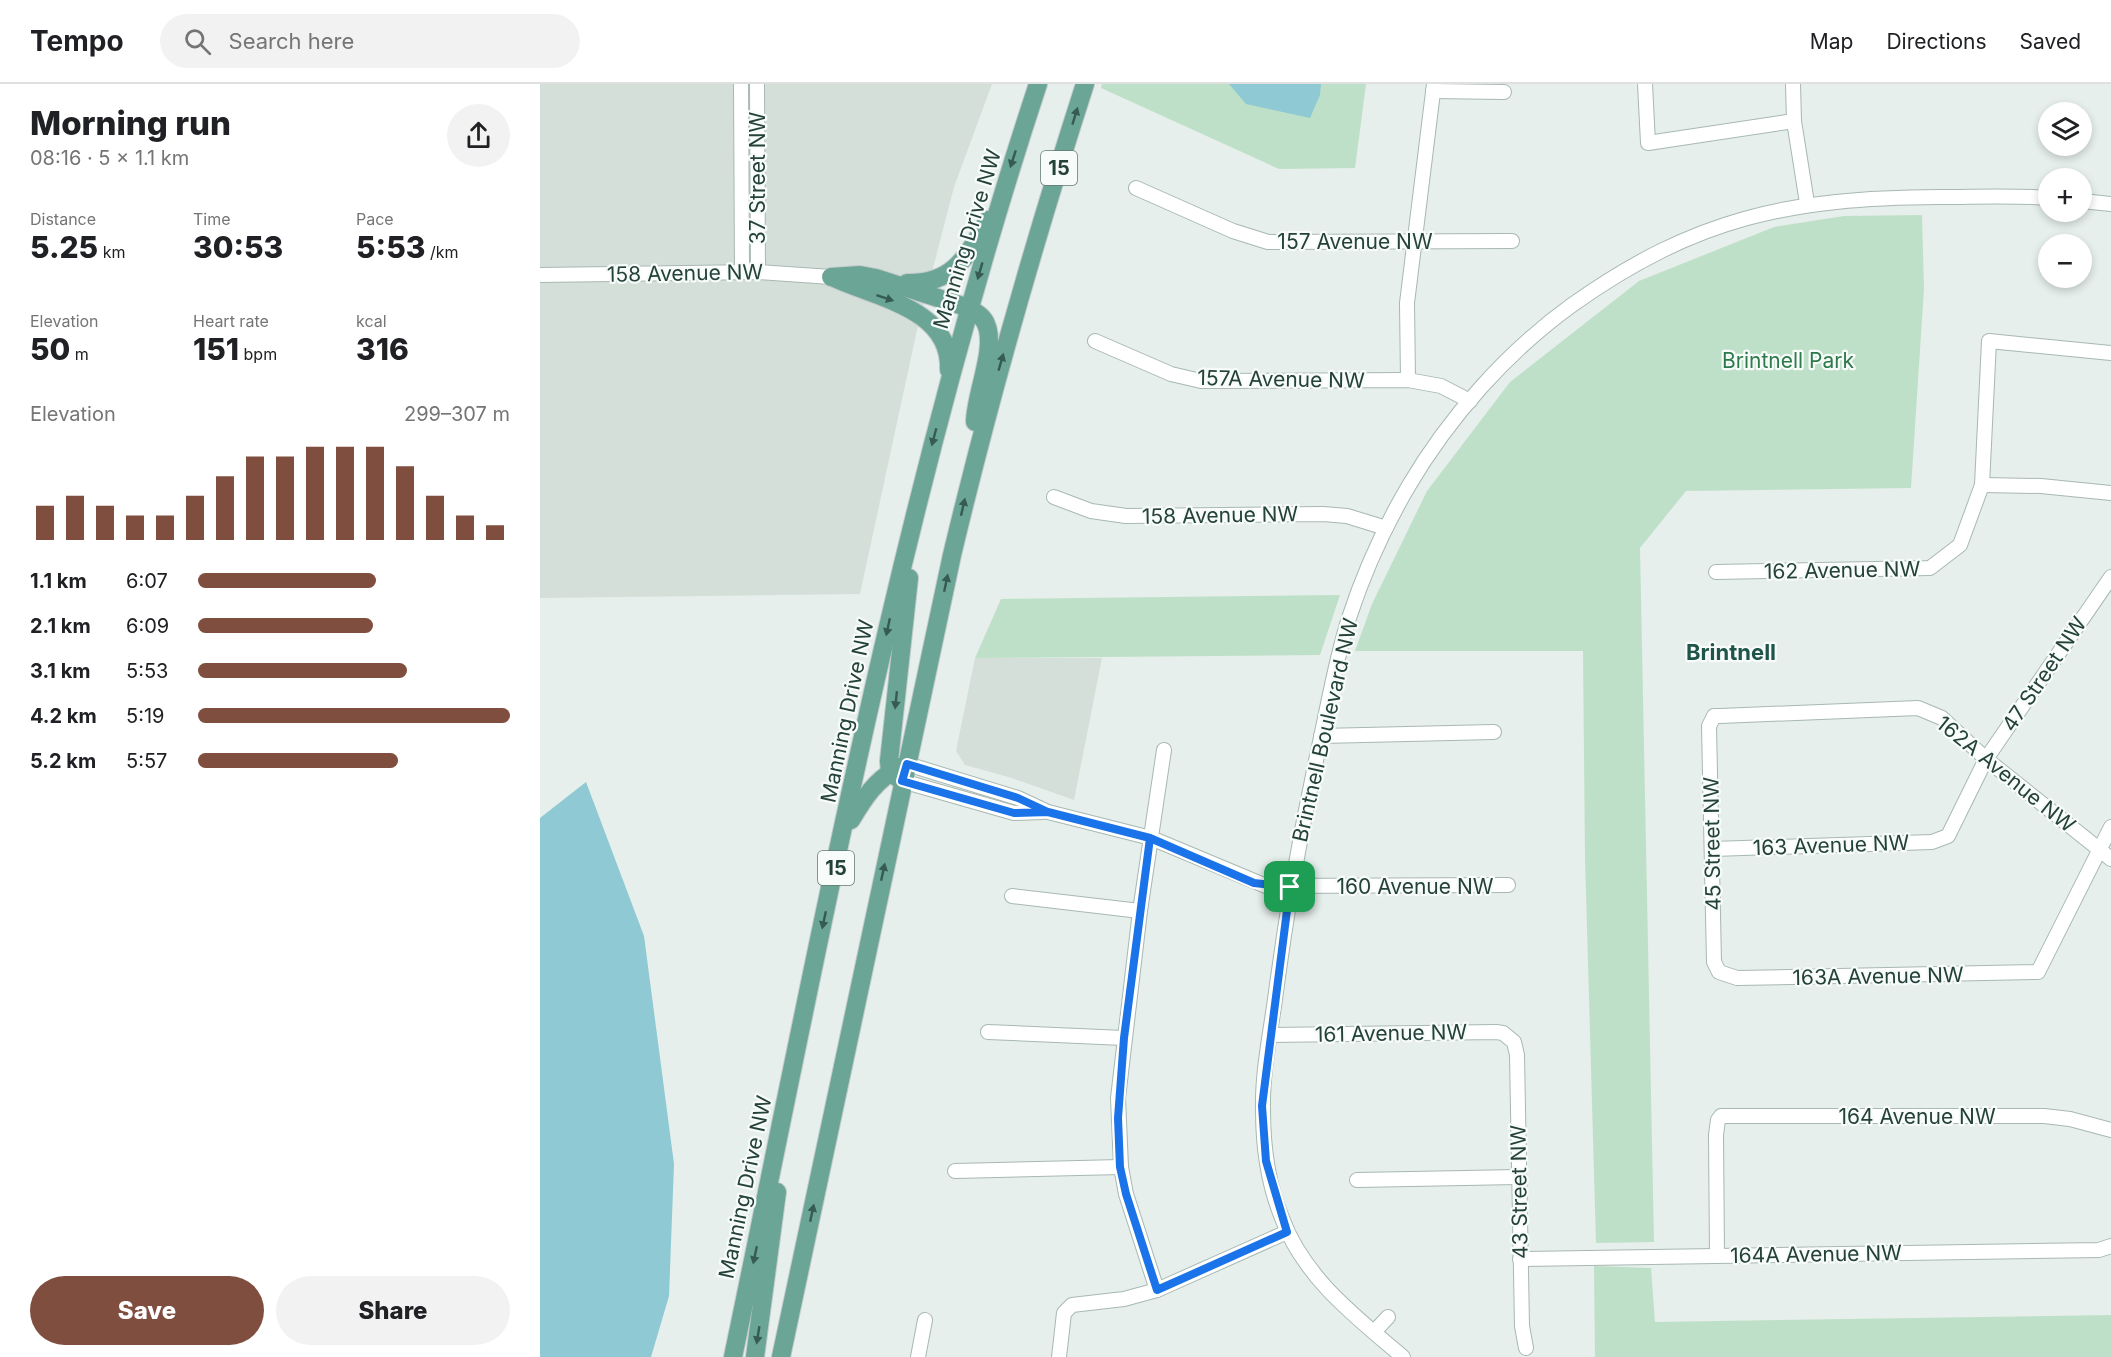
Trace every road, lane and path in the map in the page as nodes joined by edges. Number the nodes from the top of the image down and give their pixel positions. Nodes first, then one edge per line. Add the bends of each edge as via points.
1 (741, 84) edge
2 (757, 84) edge
3 (1038, 84) edge
4 (1086, 84) edge
5 (1645, 84) edge
6 (1793, 84) edge
7 (1433, 87) edge
8 (1504, 92) dead end
9 (1794, 121) junction
10 (1136, 188) dead end
11 (1002, 195) junction
12 (2038, 198) edge
13 (2092, 202) edge
14 (1807, 203) junction
15 (2111, 204) edge
16 (1512, 241) dead end
17 (1413, 242) junction
18 (742, 272) junction
19 (758, 272) junction
20 (540, 275) edge
21 (831, 276) junction
22 (895, 283) junction
23 (969, 308) junction
24 (1095, 341) dead end
25 (2111, 354) edge
26 (1408, 380) junction
27 (948, 381) junction
28 (1470, 400) junction
29 (975, 459) junction
30 (1982, 485) junction
31 (2111, 493) edge
32 (1054, 497) dead end
33 (1386, 528) junction
34 (903, 560) junction
35 (1716, 572) dead end
36 (2111, 577) edge
37 (1714, 716) joint
38 (1494, 732) dead end
39 (1321, 736) junction
40 (1164, 750) dead end
41 (1986, 759) junction
42 (900, 772) junction
43 (2111, 827) edge
44 (843, 835) junction
45 (1948, 836) joint
46 (1150, 838) junction
47 (1713, 849) junction
48 (2100, 850) junction
49 (2111, 859) edge
50 (1508, 885) dead end
51 (1290, 887) junction
52 (1012, 896) dead end
53 (1140, 911) junction
54 (1719, 972) joint
55 (988, 1032) dead end
56 (1271, 1035) junction
57 (1510, 1037) joint
58 (1124, 1038) junction
59 (2111, 1130) edge
60 (780, 1131) junction
61 (1120, 1167) junction
62 (955, 1171) dead end
63 (1518, 1177) junction
64 (1357, 1180) dead end
65 (1287, 1232) junction
66 (2111, 1246) edge
67 (1717, 1256) junction
68 (1520, 1260) junction
69 (1157, 1290) junction
70 (791, 1312) junction
71 (1388, 1317) dead end
72 (925, 1320) dead end
73 (1374, 1332) junction
74 (1526, 1348) dead end
75 (733, 1357) edge
76 (755, 1357) edge
77 (781, 1357) edge
78 (789, 1357) edge
79 (918, 1357) edge
80 (1059, 1357) edge
81 (1403, 1357) edge

1 - 18 street, 37 Street NW
2 - 19 street, 37 Street NW
3 -> 11 main road, Manning Drive NW / 15
29 -> 4 main road, 15 via 1032,252
5 - 9 street via 1648,143
6 - 9 street
7 - 8 street
7 - 17 street
9 - 14 street
10 - 17 street, 157 Avenue NW via 1233,231 1268,242
11 - 22 main road via 961,264 949,274 924,283
11 -> 23 main road, Manning Drive NW
12 - 14 street, Brintnell Boulevard NW via 1892,197
13 - 15 street
14 - 28 street, Brintnell Boulevard NW via 1711,228 1637,263 1538,333
16 - 17 street, 157 Avenue NW
17 - 26 street via 1407,303
18 - 19 street, 158 Avenue NW
18 - 20 street, 158 Avenue NW
19 - 21 street, 158 Avenue NW
21 - 22 main road via 860,275
21 -> 27 main road via 901,304 930,323 950,359
22 - 23 main road
23 - 27 main road, Manning Drive NW
23 - 29 main road via 987,324 988,339 975,411
24 - 26 street, 157A Avenue NW via 1172,374 1201,381
25 - 30 street via 1989,341
26 - 28 street, 157A Avenue NW via 1441,386
27 -> 34 main road, Manning Drive NW / 15
28 - 33 street, Brintnell Boulevard NW via 1422,465
42 -> 29 main road
30 - 31 street
30 - 35 street, 162 Avenue NW via 1960,545 1930,568
32 - 33 street, 158 Avenue NW via 1091,510 1126,516 1323,514
33 - 39 street, Brintnell Boulevard NW via 1344,635
34 -> 42 main road via 909,576
34 -> 44 main road, Manning Drive NW / 15
36 - 41 street, 47 Street NW
37 - 41 street, 162A Avenue NW via 1918,708 1942,718
37 - 47 street, 45 Street NW via 1709,726
38 - 39 street
39 - 51 street, Brintnell Boulevard NW
40 - 46 street
41 - 45 street, 47 Street NW
41 - 48 street, 162A Avenue NW
42 - 44 main road via 867,792
42 - 46 street, 160 Avenue NW via 1014,813 1048,812
70 -> 42 main road, 15
43 - 48 street
44 -> 60 main road, Manning Drive NW / 15
45 - 47 street, 163 Avenue NW via 1932,842
46 - 51 street, 160 Avenue NW via 1254,883
46 - 53 street
47 - 54 street, 45 Street NW via 1714,962
48 - 49 street, 162A Avenue NW
48 - 54 street, 163A Avenue NW via 2038,972 1737,978
50 - 51 street, 160 Avenue NW
51 - 56 street, Brintnell Boulevard NW
52 - 53 street
53 - 58 street
55 - 58 street
56 - 57 street, 161 Avenue NW via 1496,1032
56 - 65 street, Brintnell Boulevard NW via 1263,1093 1264,1139 1270,1179
57 - 63 street, 43 Street NW via 1517,1055
58 - 61 street via 1118,1098
59 - 67 street, 164 Avenue NW via 2044,1116 1721,1116 1716,1135
60 -> 75 main road, Manning Drive NW / 15
60 -> 76 main road via 777,1203
61 - 62 street
61 - 69 street
63 - 64 street
63 - 68 street, 43 Street NW
65 - 69 street
65 - 73 street, Brintnell Boulevard NW via 1325,1287
66 - 67 street, 164A Avenue NW via 2099,1250
67 - 68 street, 164A Avenue NW
68 - 74 street, 43 Street NW
69 - 80 street via 1068,1308 1062,1320
70 - 77 main road
70 - 78 main road
71 - 73 street
72 - 79 street
73 - 81 street, Brintnell Boulevard NW

